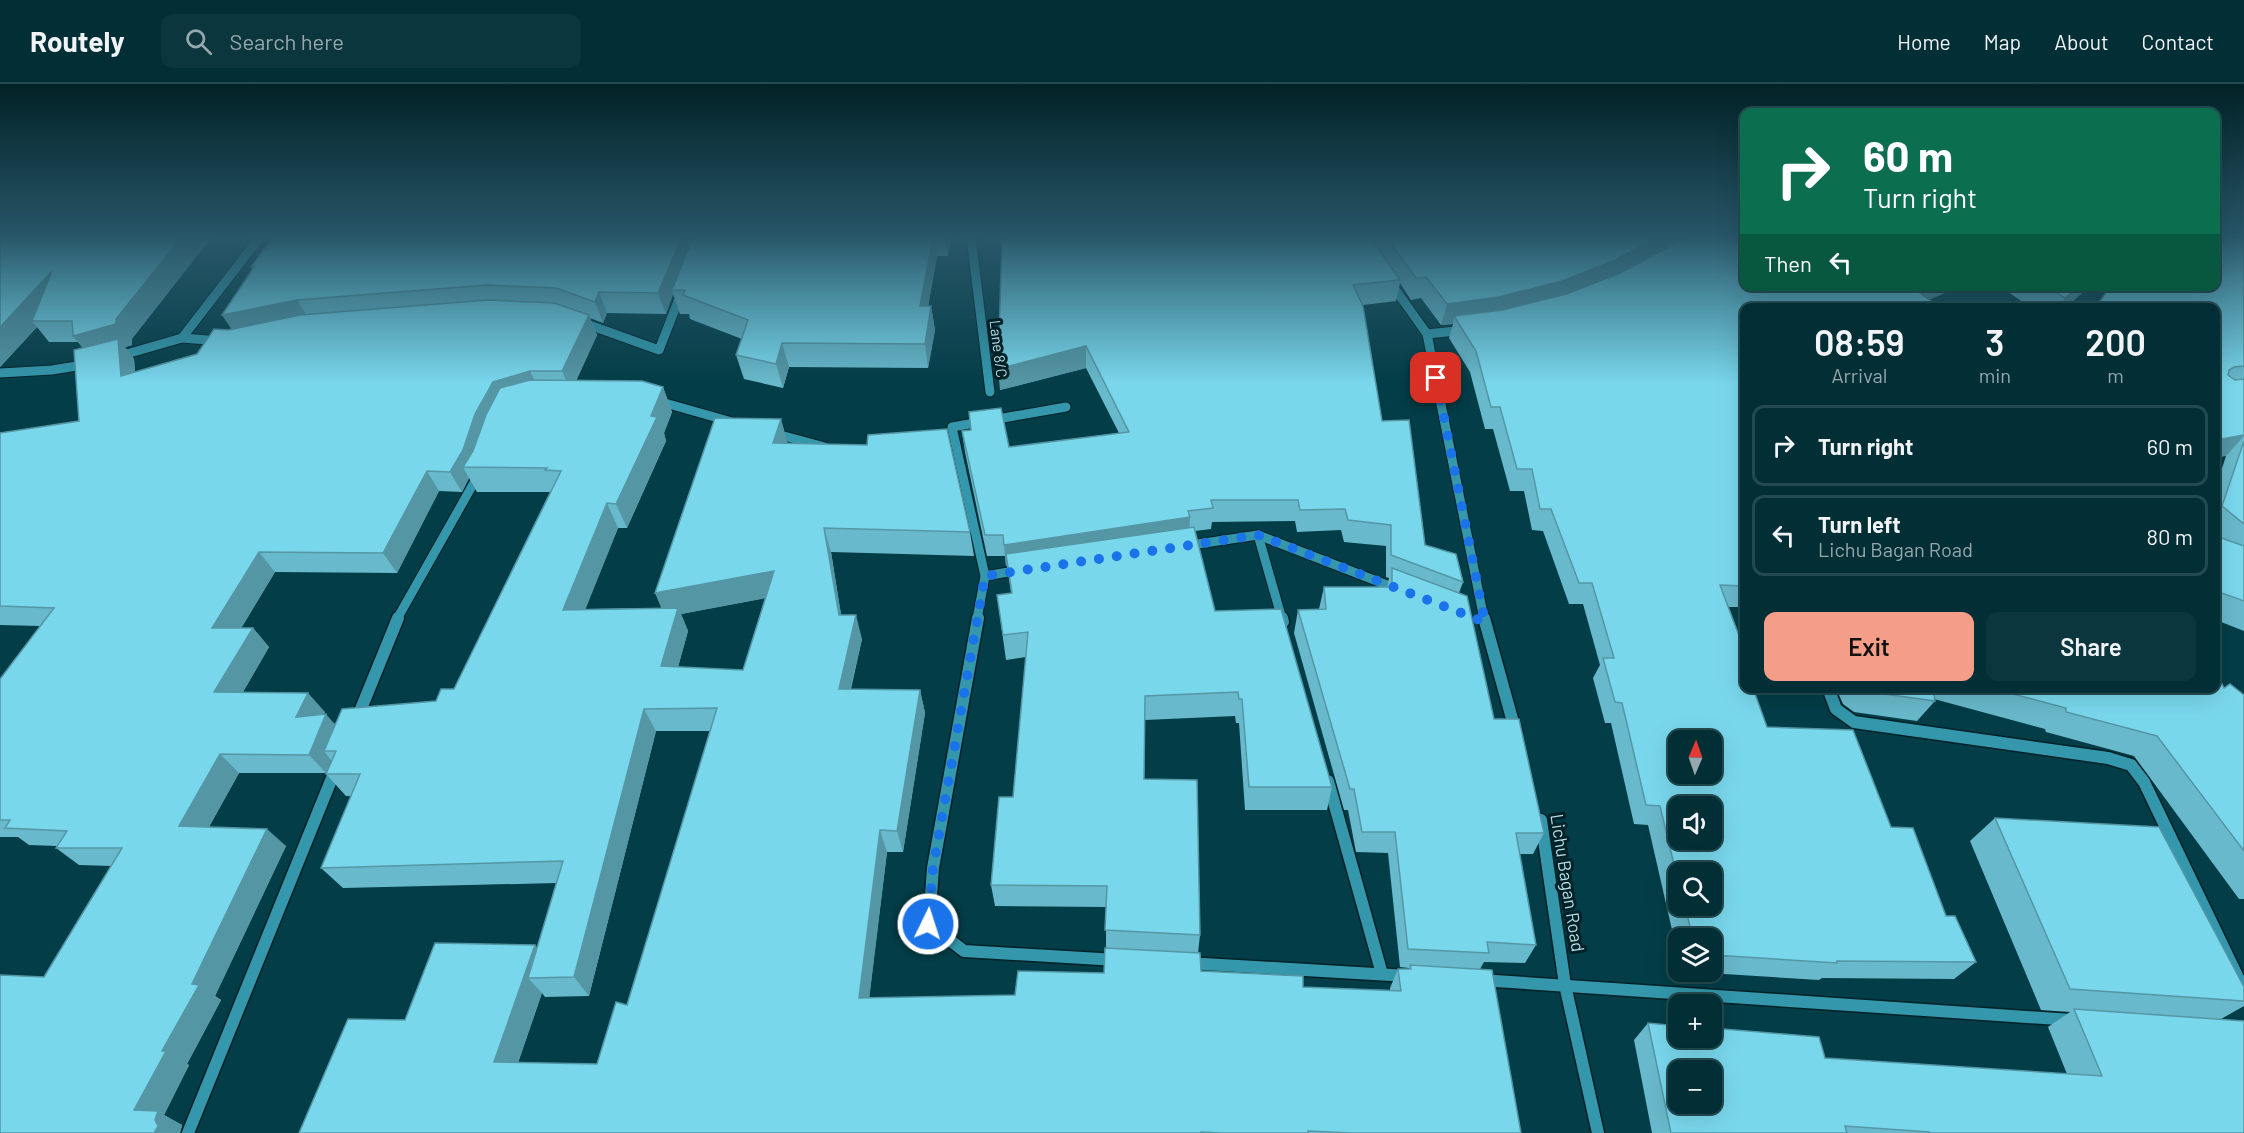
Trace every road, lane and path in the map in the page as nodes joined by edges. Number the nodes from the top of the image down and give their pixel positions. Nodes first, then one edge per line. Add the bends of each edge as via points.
1 (222, 286) edge
2 (683, 286) edge
3 (976, 286) edge
4 (1393, 286) edge
5 (575, 320) edge
6 (1476, 328) edge
7 (1427, 334) junction
8 (182, 338) junction
9 (228, 342) edge
10 (108, 359) edge
11 (98, 362) edge
12 (0, 373) edge
13 (990, 392) dead end
14 (652, 399) edge
15 (1066, 406) dead end
16 (746, 425) edge
17 (766, 431) edge
18 (834, 449) edge
19 (483, 464) edge
20 (1258, 535) junction
21 (1167, 548) edge
22 (1030, 569) edge
23 (985, 576) junction
24 (1409, 593) edge
25 (1287, 636) edge
26 (1830, 693) edge
27 (352, 730) edge
28 (1520, 747) edge
29 (343, 752) edge
30 (1325, 771) edge
31 (1536, 803) edge
32 (1131, 960) edge
33 (1179, 963) edge
34 (1382, 974) junction
35 (1416, 976) edge
36 (1462, 979) edge
37 (1565, 985) junction
38 (2244, 990) edge
39 (2089, 1021) edge
40 (188, 1133) edge
41 (1598, 1133) edge

1 - 8 street
2 - 5 street via 659,350
3 - 13 street, Lane 8/C
4 - 7 street
6 - 7 street
7 - 28 street via 1479,620
8 - 9 street
8 - 10 street
11 - 12 street
14 - 16 street
15 - 23 street via 952,427 950,446
17 - 18 street
19 - 27 street via 396,621
20 - 21 street
20 - 24 street
20 - 25 street
22 - 23 street
23 - 32 street via 933,868 928,924 964,951
26 - 38 street via 1836,709 1854,722 2108,758 2131,765 2144,782
29 - 40 street
30 - 34 street
31 - 37 street, Lichu Bagan Road
33 - 34 street
34 - 35 street
36 - 37 street
37 - 39 street
37 - 41 street, Lichu Bagan Road

